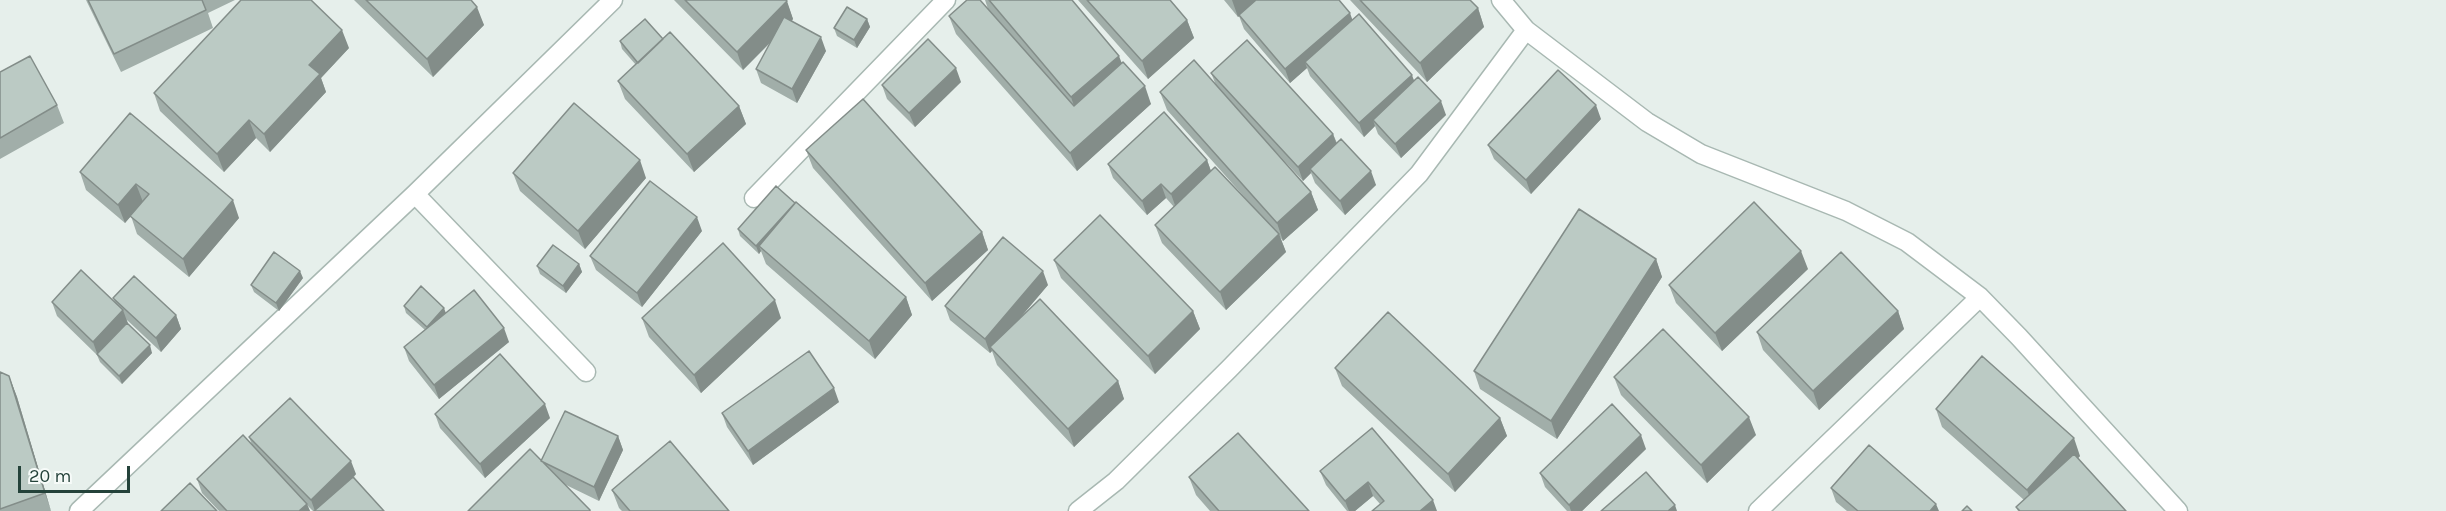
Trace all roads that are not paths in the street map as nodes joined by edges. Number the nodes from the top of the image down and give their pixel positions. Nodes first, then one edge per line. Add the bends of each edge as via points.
1 (613, 0) edge
2 (946, 0) edge
3 (1501, 0) edge
4 (1526, 30) junction
5 (415, 194) junction
6 (754, 198) dead end
7 (1980, 297) junction
8 (586, 372) dead end
9 (79, 511) edge
10 (1077, 511) edge
11 (1758, 511) edge
12 (2178, 511) edge

1 - 5 street
2 - 6 street
3 - 4 street
4 - 7 street via 1647,122 1701,154 1846,211 1907,242
4 - 10 street via 1419,174 1116,481
5 - 8 street
5 - 9 street
7 - 11 street
7 - 12 street

